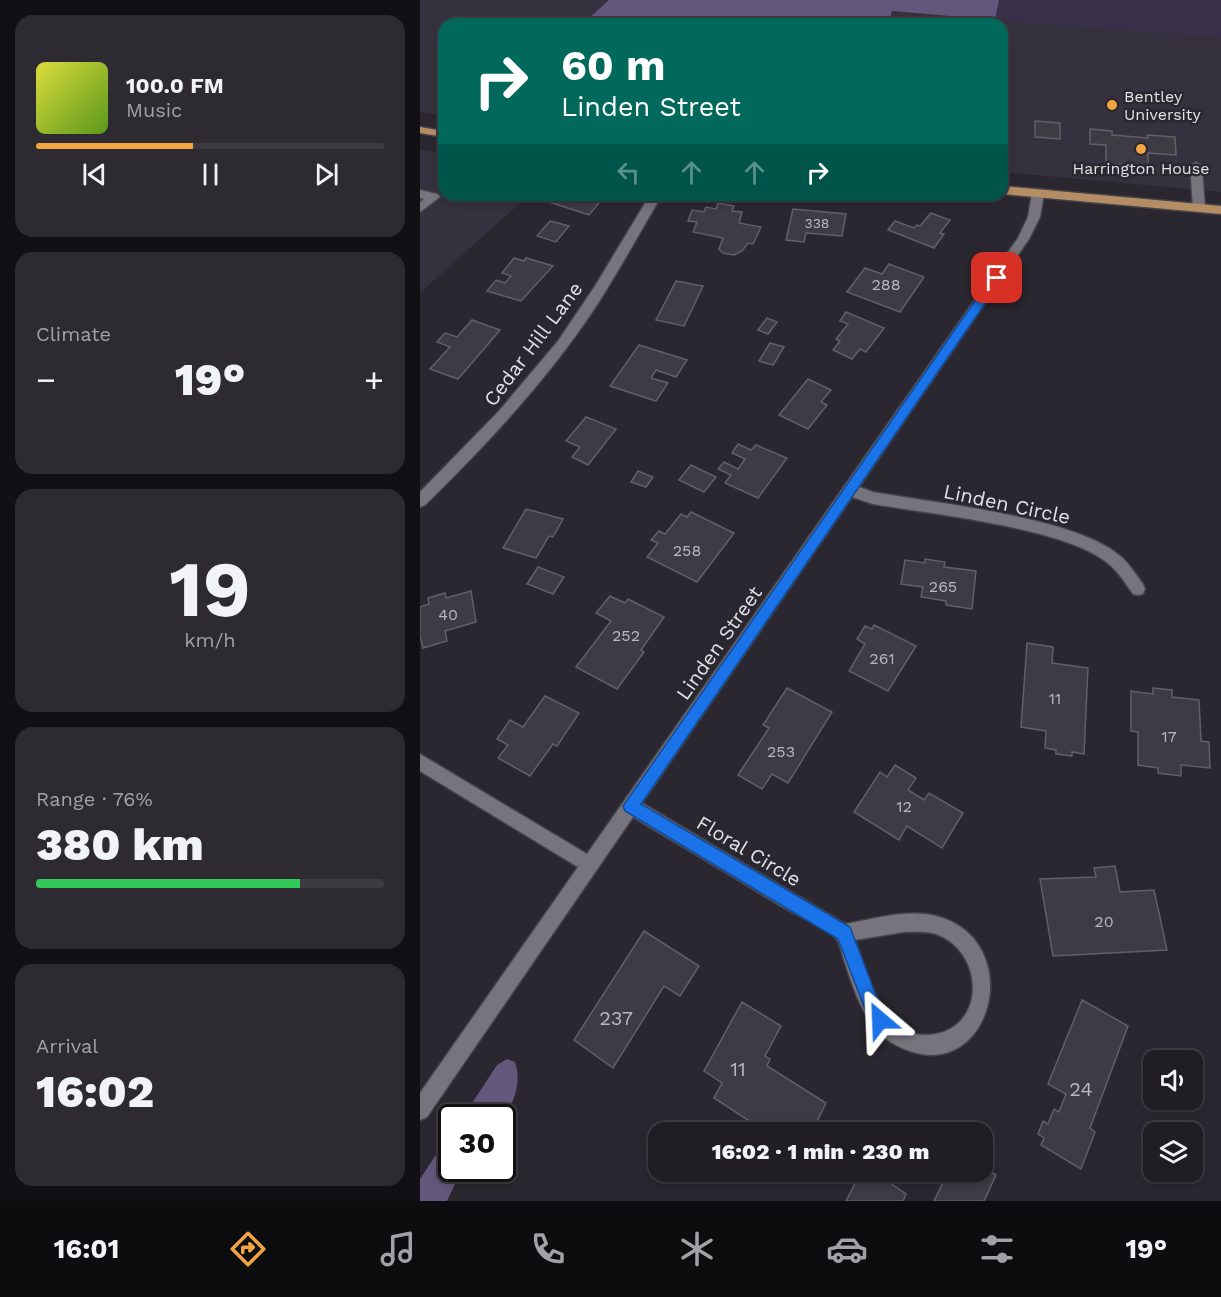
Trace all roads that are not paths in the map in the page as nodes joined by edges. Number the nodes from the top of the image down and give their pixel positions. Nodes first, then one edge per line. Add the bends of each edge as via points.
1 (420, 130) edge
2 (438, 133) edge
3 (1196, 166) dead end
4 (1008, 190) edge
5 (1038, 193) junction
6 (420, 194) edge
7 (652, 201) edge
8 (420, 208) edge
9 (1198, 208) junction
10 (1221, 210) edge
11 (850, 490) junction
12 (420, 501) edge
13 (1138, 589) dead end
14 (420, 762) edge
15 (631, 806) junction
16 (590, 865) junction
17 (844, 933) junction
18 (420, 1110) edge

1 - 2 main road
3 - 9 street
4 - 5 main road
5 - 9 main road
5 - 11 street, Linden Street via 1034,217 1023,239
6 - 8 street via 434,197
7 - 12 street, Cedar Hill Lane via 558,349 507,412
9 - 10 main road
11 - 13 street, Linden Circle via 873,498 1017,523 1080,539 1115,560
11 - 15 street, Linden Street
14 - 16 street
15 - 16 street, Linden Street
15 - 17 street, Floral Circle
16 - 18 street, Linden Street
17 - 17 street via 871,1003 894,1035 912,1044 932,1046 952,1041 979,1012 982,972 974,953 944,927 904,923

